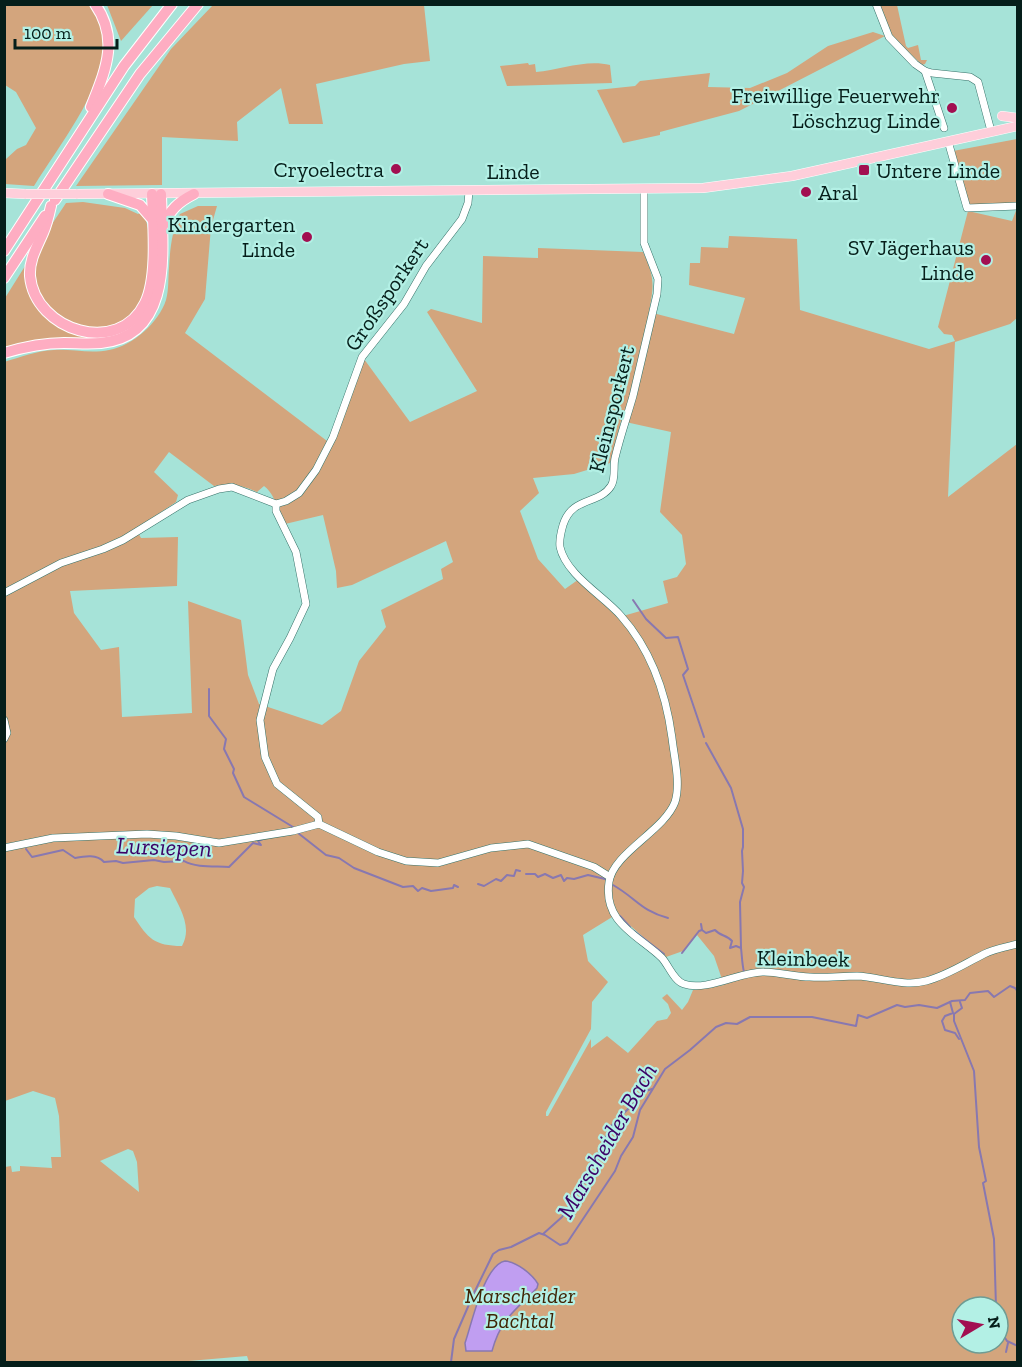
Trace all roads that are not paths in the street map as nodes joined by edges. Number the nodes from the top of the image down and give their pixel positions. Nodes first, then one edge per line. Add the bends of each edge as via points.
1 (96, 4) edge
2 (172, 4) edge
3 (198, 4) edge
4 (876, 4) edge
5 (925, 71) junction
6 (986, 107) junction
7 (1002, 116) joint
8 (1017, 118) edge
9 (85, 124) junction
10 (1017, 126) edge
11 (944, 128) dead end
12 (991, 131) junction
13 (948, 141) junction
14 (644, 190) junction
15 (469, 191) junction
16 (4, 193) edge
17 (108, 194) junction
18 (157, 194) junction
19 (194, 194) junction
20 (51, 206) junction
21 (1017, 206) edge
22 (153, 220) junction
23 (162, 229) junction
24 (4, 251) edge
25 (4, 278) edge
26 (4, 353) edge
27 (276, 504) junction
28 (4, 593) edge
29 (4, 720) edge
30 (4, 739) edge
31 (318, 824) junction
32 (4, 848) edge
33 (610, 878) junction
34 (1017, 944) edge

1 - 9 highway via 109,41 108,60
2 - 9 highway
3 - 20 highway via 140,74
4 - 5 street via 890,37
5 - 6 street via 974,78
5 - 11 street
6 - 7 street
6 - 12 street
7 - 8 main road
9 - 24 highway
10 - 12 main road, Linde
12 - 13 main road, Linde
13 - 14 main road, Linde via 760,182
13 - 21 street via 967,208
14 - 15 main road, Linde
14 - 33 street, Kleinsporkert via 644,243 658,279 657,294 614,461 613,482 601,495 572,509 560,537 568,563 640,640 659,678 672,734 677,778 675,802 663,821 616,866
15 - 19 main road, Linde
15 - 27 street, Großsporkert via 462,219 362,357 333,437 316,470 299,493
16 - 17 main road, Linde, bridge
17 - 18 main road, Linde
17 - 22 highway via 140,205
18 - 19 main road, Linde
18 - 22 highway
18 - 23 highway
19 - 23 highway via 170,211
20 - 22 highway via 31,261 32,284 42,304 57,320 93,334 127,325 146,303 152,274
20 - 25 highway
23 - 26 highway via 159,288 152,309 139,327 112,341 37,345
27 - 28 street via 232,487 188,500 123,540 61,563
27 - 31 street via 296,552 306,604 273,669 260,720 268,765 277,784 318,818
29 - 30 street
31 - 32 street via 219,843 138,835 53,838
31 - 33 street via 406,861 438,863 491,848 528,844 594,867
33 - 34 street, Kleinbeek via 611,905 618,921 659,956 685,985 713,983 756,972 810,978 858,976 908,983 926,981 987,952

